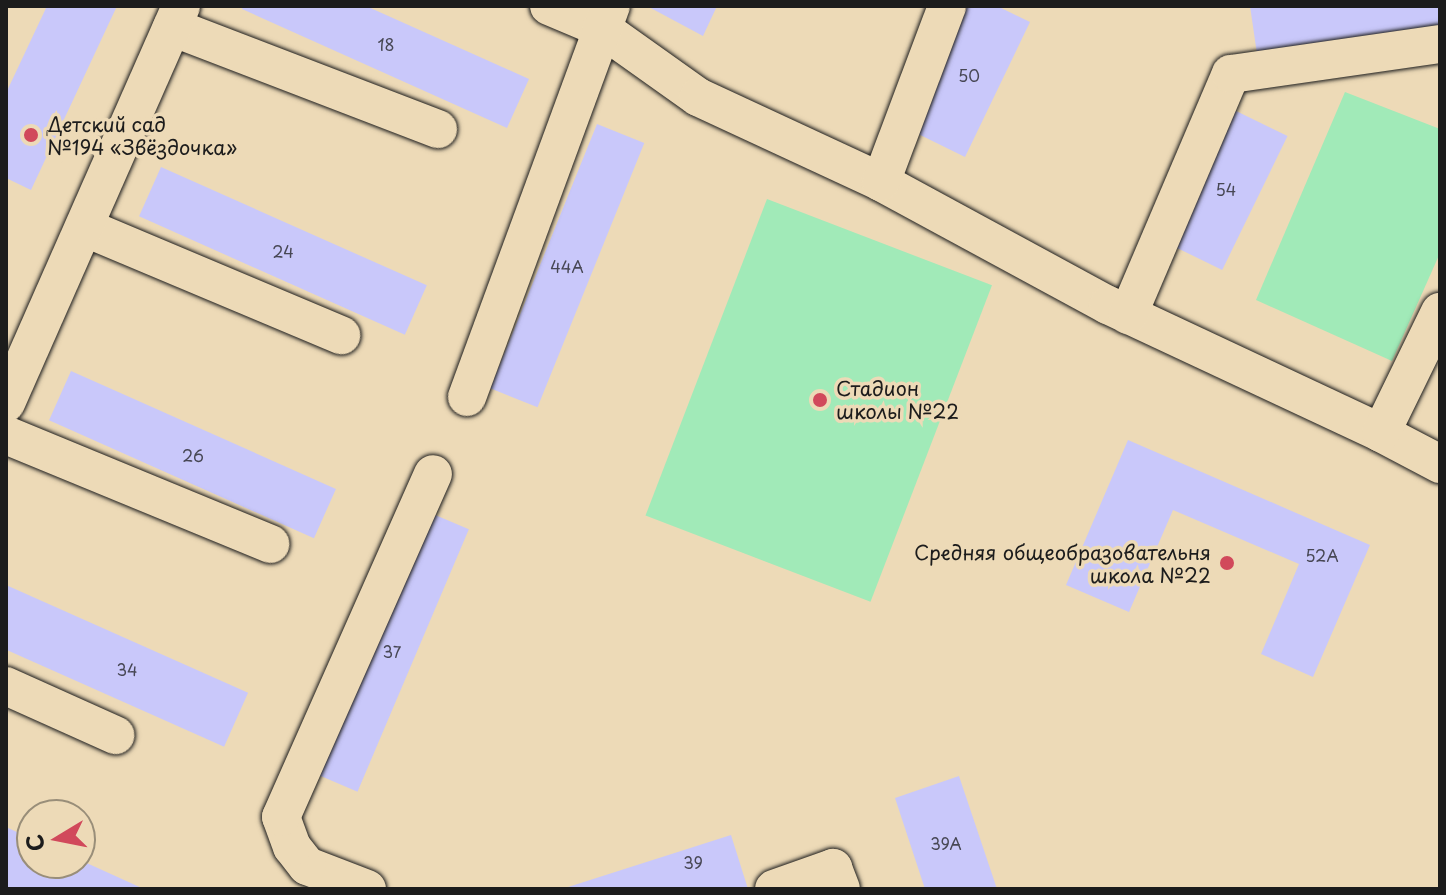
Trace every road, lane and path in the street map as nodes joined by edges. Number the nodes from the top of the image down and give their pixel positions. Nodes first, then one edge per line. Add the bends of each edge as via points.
1 (549, 6) edge
2 (947, 6) edge
3 (177, 16) edge
4 (606, 17) edge
5 (1440, 44) edge
6 (438, 129) dead end
7 (881, 182) junction
8 (86, 228) junction
9 (1440, 312) edge
10 (1128, 315) junction
11 (341, 335) dead end
12 (8, 395) edge
13 (467, 397) dead end
14 (1381, 433) junction
15 (6, 435) edge
16 (1440, 464) edge
17 (433, 474) dead end
18 (270, 544) dead end
19 (6, 686) edge
20 (115, 735) dead end
21 (367, 889) edge
22 (774, 889) edge
23 (841, 889) edge

1 - 4 lane
2 - 7 lane
3 - 6 lane
3 - 8 lane
4 - 7 lane via 698,97
4 - 13 lane
5 - 10 lane via 1231,74
7 - 10 lane
8 - 11 lane
8 - 12 lane
9 - 14 lane
10 - 14 lane
14 - 16 lane
15 - 18 lane
17 - 21 lane via 281,817 292,847 307,866
19 - 20 lane
22 - 23 lane via 833,868

